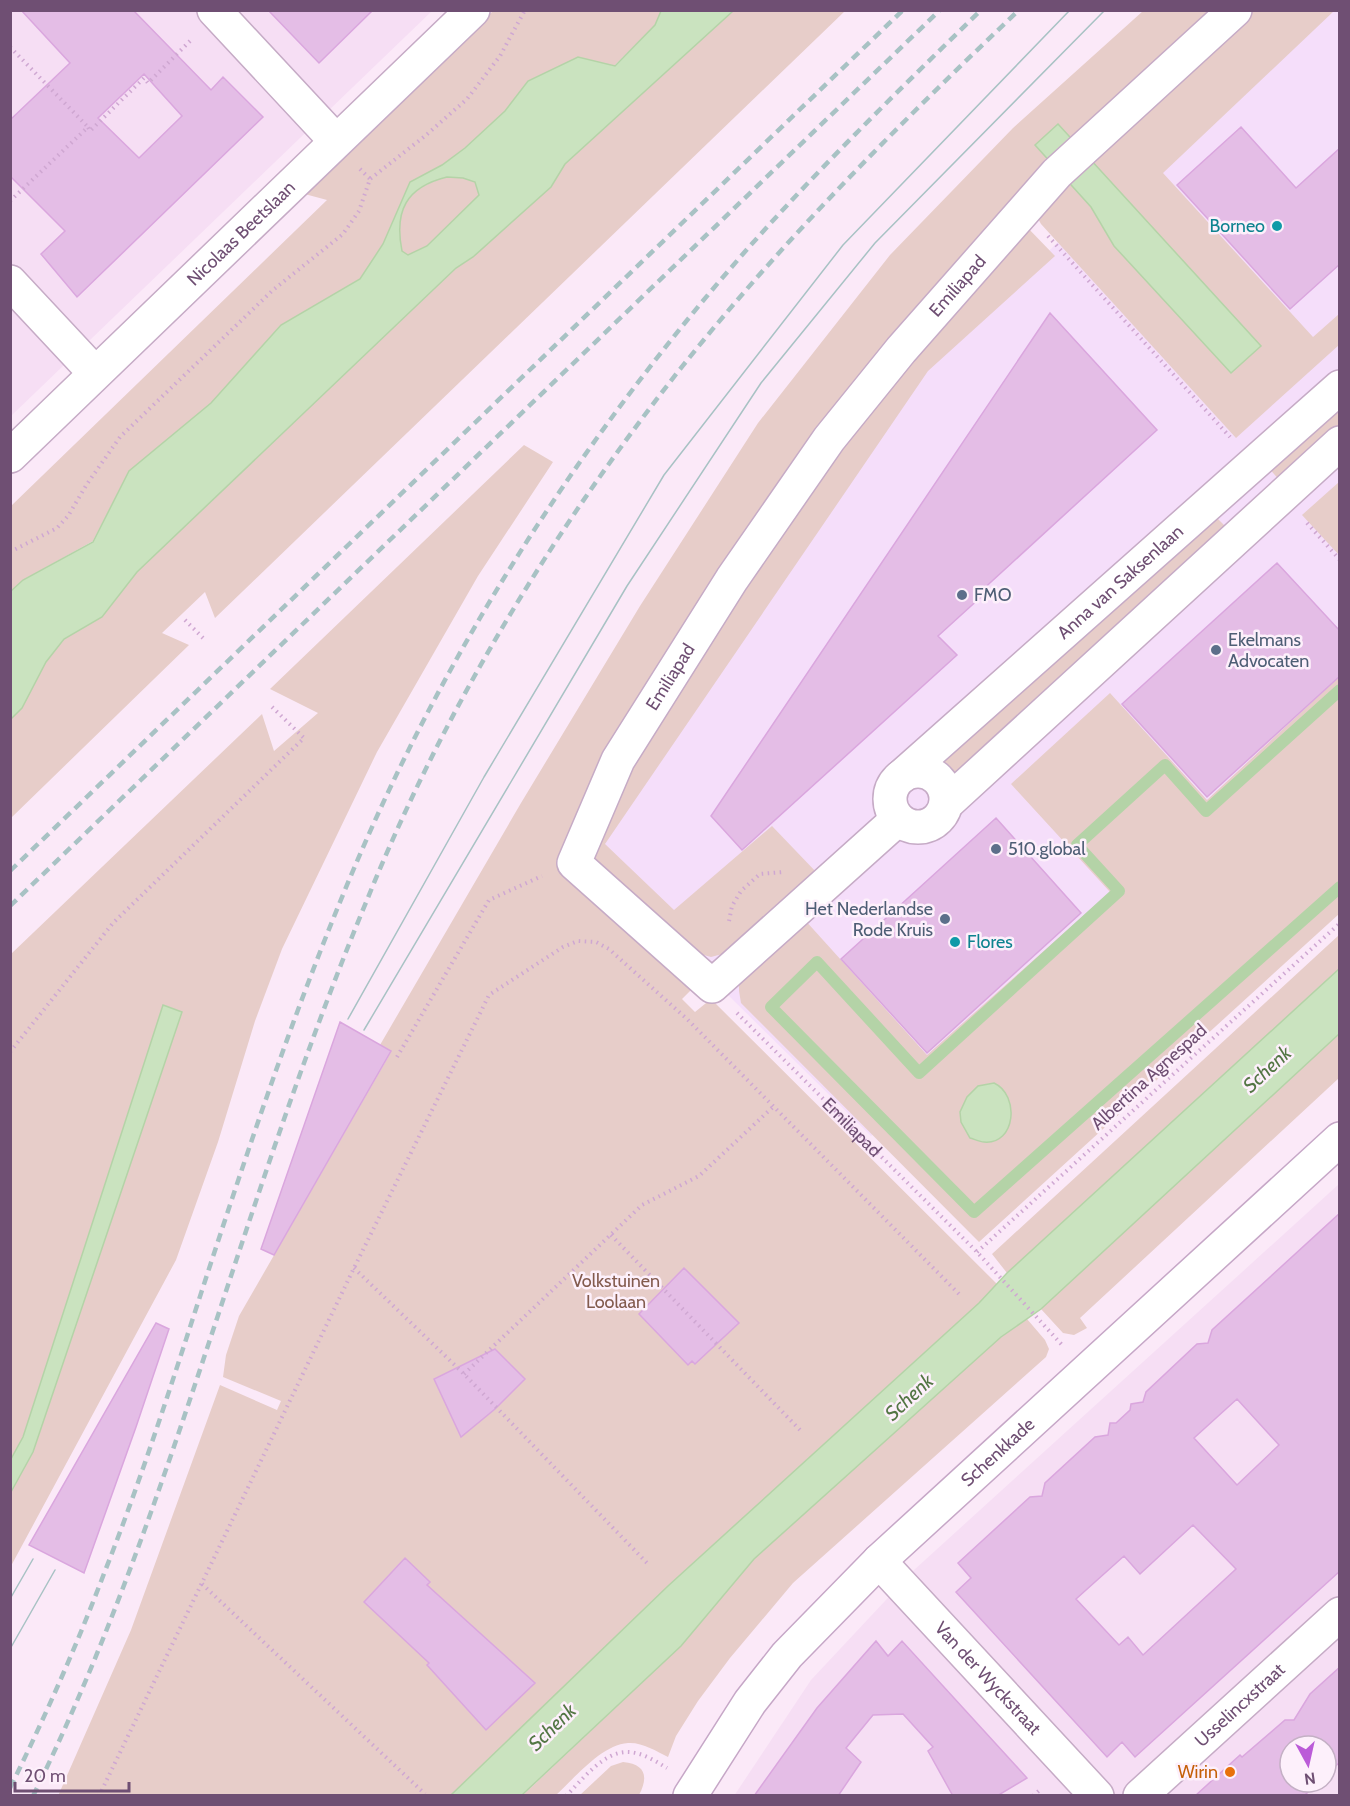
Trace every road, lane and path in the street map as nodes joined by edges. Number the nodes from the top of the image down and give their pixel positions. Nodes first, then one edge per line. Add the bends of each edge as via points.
1 (473, 10) edge
2 (525, 10) edge
3 (1235, 10) edge
4 (216, 12) edge
5 (10, 47) edge
6 (88, 127) junction
7 (336, 141) junction
8 (10, 201) edge
9 (1023, 209) junction
10 (10, 282) edge
11 (95, 373) junction
12 (1340, 387) edge
13 (1340, 443) edge
14 (10, 456) edge
15 (1254, 464) junction
16 (1282, 496) junction
17 (10, 552) edge
18 (1340, 560) edge
19 (185, 620) dead end
20 (202, 638) dead end
21 (271, 706) dead end
22 (902, 776) junction
23 (946, 804) junction
24 (897, 819) junction
25 (574, 863) junction
26 (1340, 923) edge
27 (712, 986) junction
28 (10, 1052) edge
29 (397, 1057) dead end
30 (774, 1106) junction
31 (1340, 1139) edge
32 (611, 1235) junction
33 (977, 1252) junction
34 (354, 1268) junction
35 (960, 1295) dead end
36 (1050, 1330) dead end
37 (464, 1374) junction
38 (800, 1430) dead end
39 (879, 1561) junction
40 (647, 1563) dead end
41 (202, 1584) junction
42 (1340, 1614) edge
43 (694, 1790) edge
44 (425, 1794) edge
45 (99, 1796) edge
46 (566, 1796) edge
47 (1097, 1796) edge
48 (1140, 1796) edge

1 - 7 street, Nicolaas Beetslaan
2 - 17 path via 500,56 467,99 370,179 360,211 343,234 273,290 120,437 57,528
3 - 9 street, Emiliapad
4 - 6 path via 148,83 144,78 90,130
4 - 7 street
5 - 6 path
6 - 8 path
7 - 11 street, Nicolaas Beetslaan
9 - 15 path
9 - 25 street, Emiliapad via 829,439 732,579 618,760
10 - 11 street
11 - 14 street, Nicolaas Beetslaan
12 - 15 street, Anna van Saksenlaan
13 - 16 street
15 - 22 street, Anna van Saksenlaan
16 - 18 path
16 - 23 street
19 - 20 path
21 - 28 path via 304,738 113,923
22 - 23 street via 918,771 933,776 944,788
22 - 24 street, Anna van Saksenlaan via 891,790 891,807
23 - 24 street via 938,819 924,826 908,825
24 - 27 street
25 - 27 street
25 - 29 path via 489,900
26 - 33 path, Albertina Agnespad
27 - 33 path, Emiliapad
30 - 32 path via 699,1176 642,1205
30 - 34 path via 681,1012 609,949 596,942 578,941 489,995
30 - 35 path
31 - 39 street, Schenkkade
32 - 37 path
32 - 38 path
33 - 36 path, Emiliapad
34 - 37 path
34 - 41 path
37 - 40 path
39 - 43 street, Schenkkade via 787,1655 750,1702
39 - 47 street, Van der Wyckstraat
41 - 44 path
41 - 45 path
42 - 48 street, Usselincxstraat
43 - 46 path via 644,1755 627,1752 611,1756

